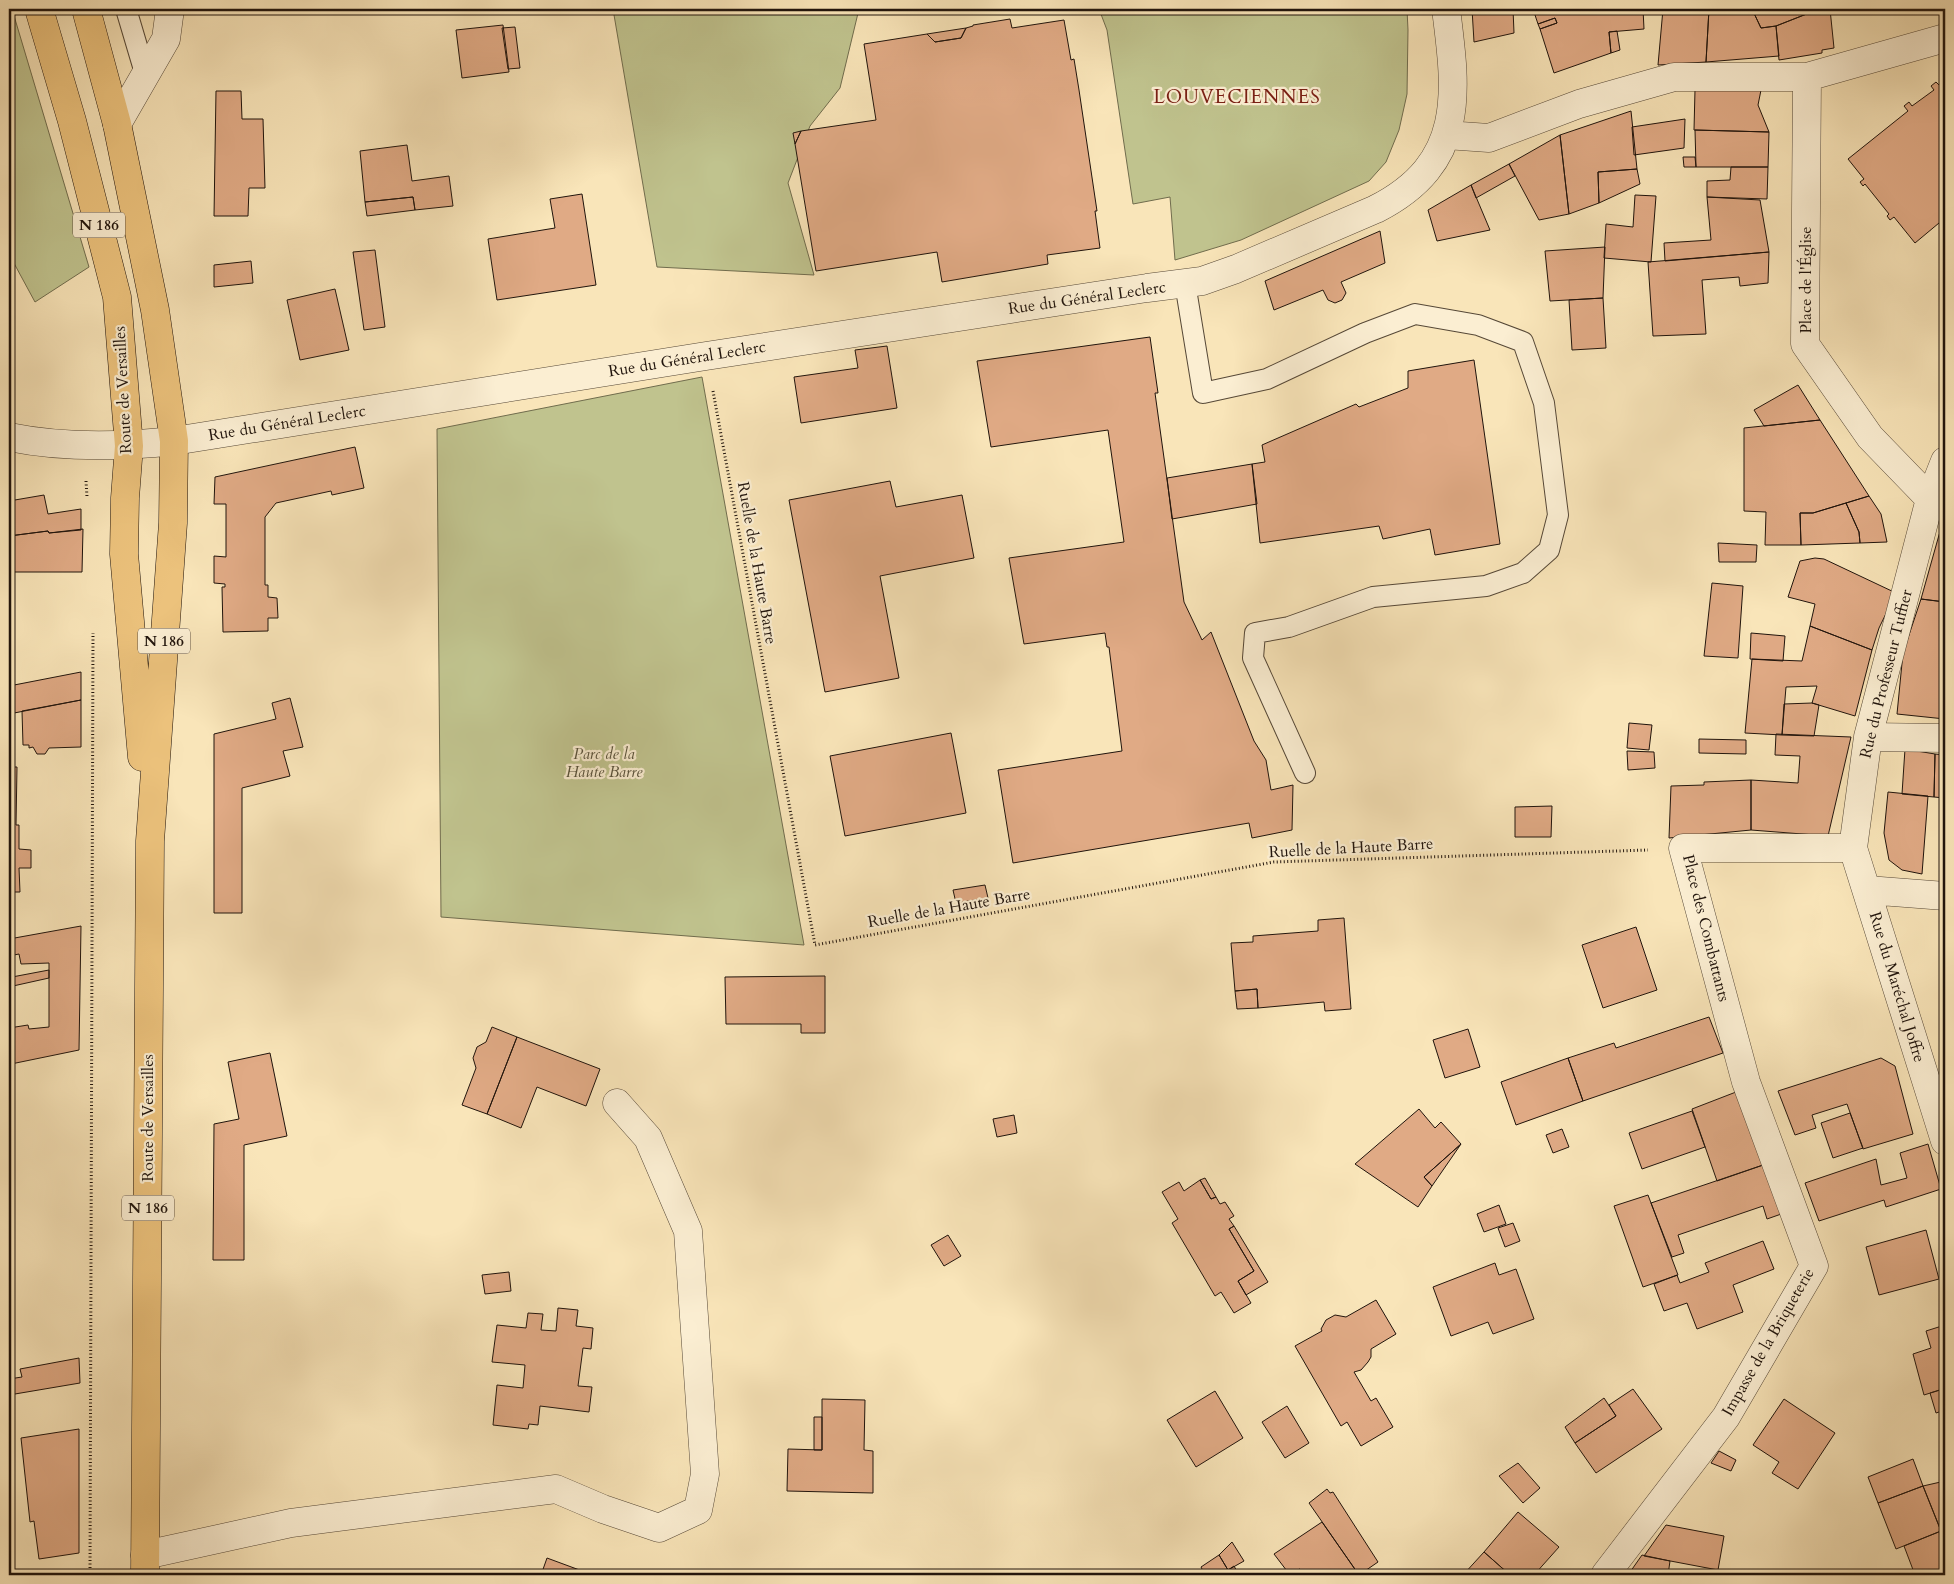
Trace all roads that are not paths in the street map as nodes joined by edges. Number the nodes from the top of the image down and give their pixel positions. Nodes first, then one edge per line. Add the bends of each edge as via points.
1 (39, 9) edge
2 (86, 9) edge
3 (126, 9) edge
4 (170, 9) edge
5 (1446, 9) edge
6 (1945, 38) edge
7 (146, 73) junction
8 (1807, 77) junction
9 (117, 124) junction
10 (1446, 135) junction
11 (1185, 284) junction
12 (9, 437) edge
13 (174, 442) junction
14 (129, 446) junction
15 (1945, 461) edge
16 (1930, 499) junction
17 (1868, 737) junction
18 (1945, 738) edge
19 (1305, 773) dead end
20 (150, 840) junction
21 (1853, 848) junction
22 (1866, 890) junction
23 (1945, 896) edge
24 (1746, 1082) joint
25 (617, 1103) dead end
26 (1945, 1141) edge
27 (145, 1565) edge
28 (1605, 1575) edge

1 - 14 main road, Route de Versailles / N 186 via 118,297
2 - 9 main road, Route de Versailles / N 186
3 - 7 lane
4 - 7 street via 166,40
5 - 10 street, Rue du Général Leclerc via 1454,95
6 - 8 street
7 - 9 street
8 - 10 street via 1674,77 1579,104 1489,138
8 - 16 street, Place de l'Église via 1805,344 1870,437
9 - 13 main road, Route de Versailles / N 186 via 156,310
10 - 11 street, Rue du Général Leclerc via 1423,174 1388,203 1236,269
11 - 13 street, Rue du Général Leclerc via 706,356
11 - 19 lane via 1203,393 1267,379 1365,333 1416,314 1478,325 1523,342 1544,403 1558,515 1549,550 1523,573 1486,586 1373,597 1289,627 1254,633 1252,658
12 - 14 street, Rue du Général Leclerc via 83,446
13 - 14 street, Rue du Général Leclerc
13 - 20 main road, Route de Versailles / N 186 via 173,523
14 - 20 main road, Route de Versailles / N 186 via 124,554
15 - 16 street, Rue du Professeur Tuffier
16 - 17 street, Rue du Professeur Tuffier
17 - 18 street
17 - 21 street, Rue du Professeur Tuffier
20 - 27 main road, Route de Versailles / N 186
21 - 22 street, Rue du Professeur Tuffier
21 - 24 street, Place des Combattants via 1683,848
22 - 23 street
22 - 26 street, Rue du Maréchal Joffre
24 - 28 street, Impasse de la Briqueterie via 1814,1266 1726,1417
25 - 27 street via 648,1138 688,1231 705,1474 698,1510 659,1528 556,1489 291,1523

